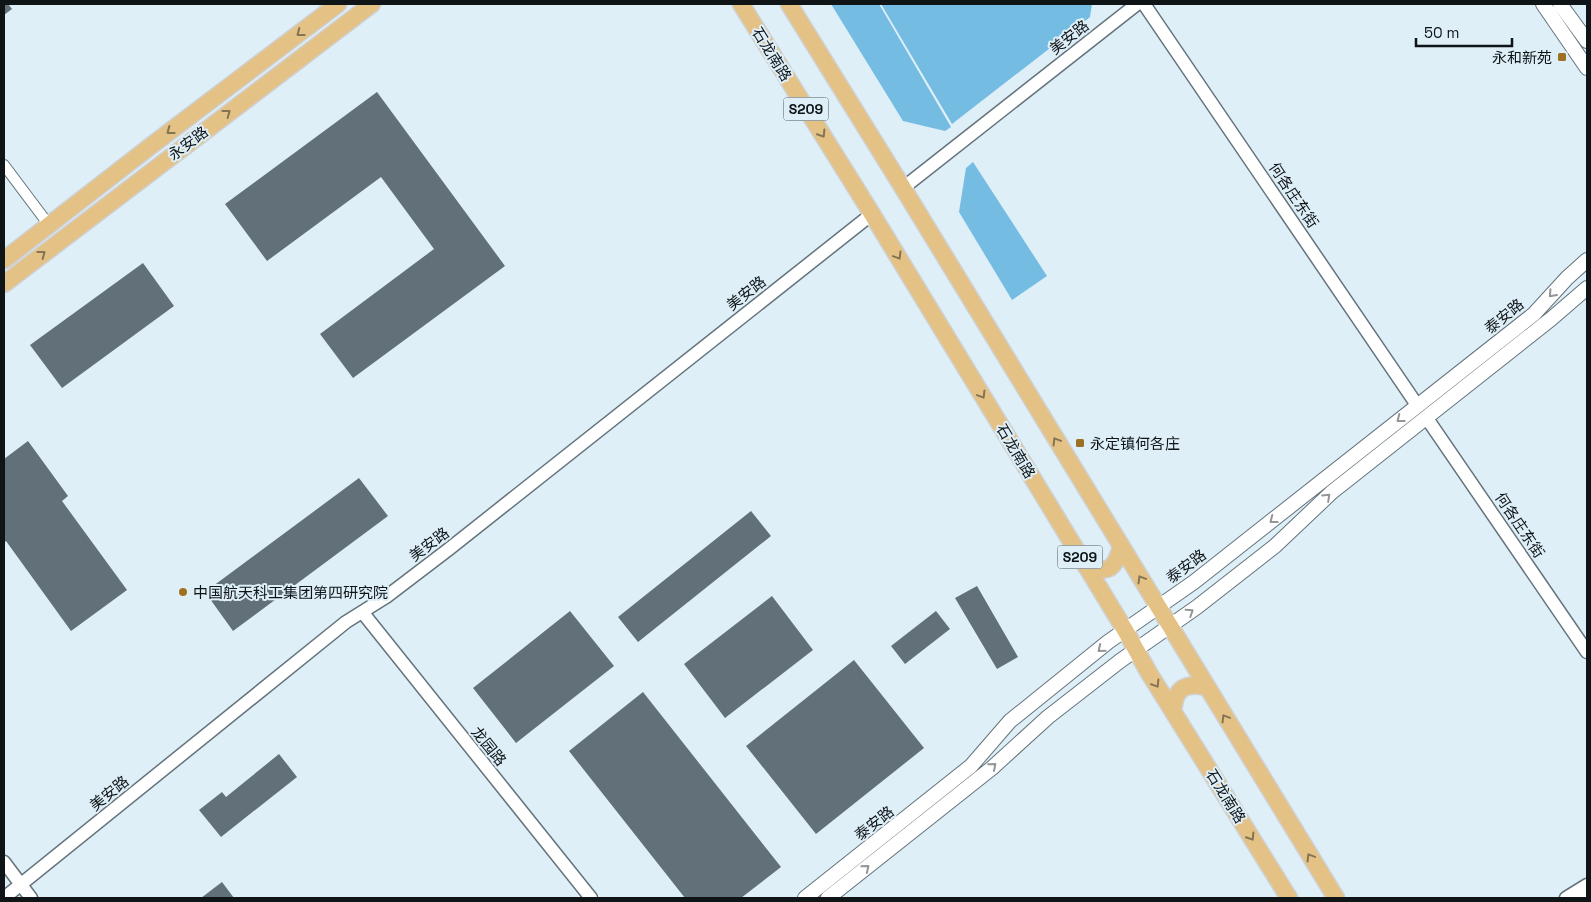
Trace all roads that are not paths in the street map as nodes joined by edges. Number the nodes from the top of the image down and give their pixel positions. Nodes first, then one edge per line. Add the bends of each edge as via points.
1 (338, 4) edge
2 (372, 4) edge
3 (741, 4) edge
4 (789, 4) edge
5 (1137, 4) edge
6 (1144, 4) edge
7 (1543, 4) edge
8 (1560, 4) edge
9 (1587, 40) edge
10 (1587, 68) edge
11 (4, 165) edge
12 (903, 188) junction
13 (872, 214) junction
14 (49, 226) junction
15 (4, 260) edge
16 (1587, 260) edge
17 (4, 284) edge
18 (1587, 288) edge
19 (1417, 405) junction
20 (1426, 417) junction
21 (1121, 547) junction
22 (1085, 566) junction
23 (1157, 607) junction
24 (363, 613) junction
25 (1169, 626) junction
26 (1125, 630) junction
27 (1136, 650) junction
28 (1587, 652) edge
29 (1206, 686) junction
30 (1173, 711) junction
31 (4, 862) edge
32 (21, 884) junction
33 (1587, 884) edge
34 (7, 894) edge
35 (1587, 895) edge
36 (31, 898) edge
37 (591, 898) edge
38 (805, 898) edge
39 (828, 898) edge
40 (1289, 898) edge
41 (1336, 898) edge
42 (1566, 898) edge
43 (1582, 898) edge

1 -> 14 main road, 永安路
17 -> 2 main road, 永安路
3 -> 13 main road, 石龙南路 / S209
4 - 12 main road, S209
5 - 12 street, 美安路
6 - 19 street, 何各庄东街
7 - 10 main road
8 - 9 main road
11 - 14 street
21 -> 12 main road, S209
13 -> 22 main road, 石龙南路 / S209
13 - 24 street, 美安路 via 449,550
14 - 15 main road, 永安路
16 -> 19 main road, 泰安路 via 1534,314
18 - 20 main road, 泰安路
19 -> 23 main road, 泰安路 via 1194,582
25 -> 20 main road, 泰安路 via 1275,546 1332,492
20 - 28 street, 何各庄东街
21 - 22 main road via 1115,565 1106,570
23 -> 21 main road, S209
22 - 26 main road, 石龙南路 / S209
23 - 25 main road, S209
23 - 26 main road, 泰安路
24 - 32 street, 美安路 via 346,622
24 - 37 street, 龙园路
25 - 27 main road, 泰安路
25 - 29 main road, S209
26 - 27 main road, 石龙南路 / S209
26 -> 38 main road, 泰安路 via 1010,721 971,766
27 -> 30 main road, 石龙南路 / S209
39 -> 27 main road, 泰安路 via 992,768 1048,717
29 - 30 main road via 1196,684 1179,691
41 -> 29 main road, S209
30 -> 40 main road, 石龙南路 / S209
31 - 32 street
32 - 34 street, 美安路
32 - 36 street
33 - 42 street
35 - 43 street

